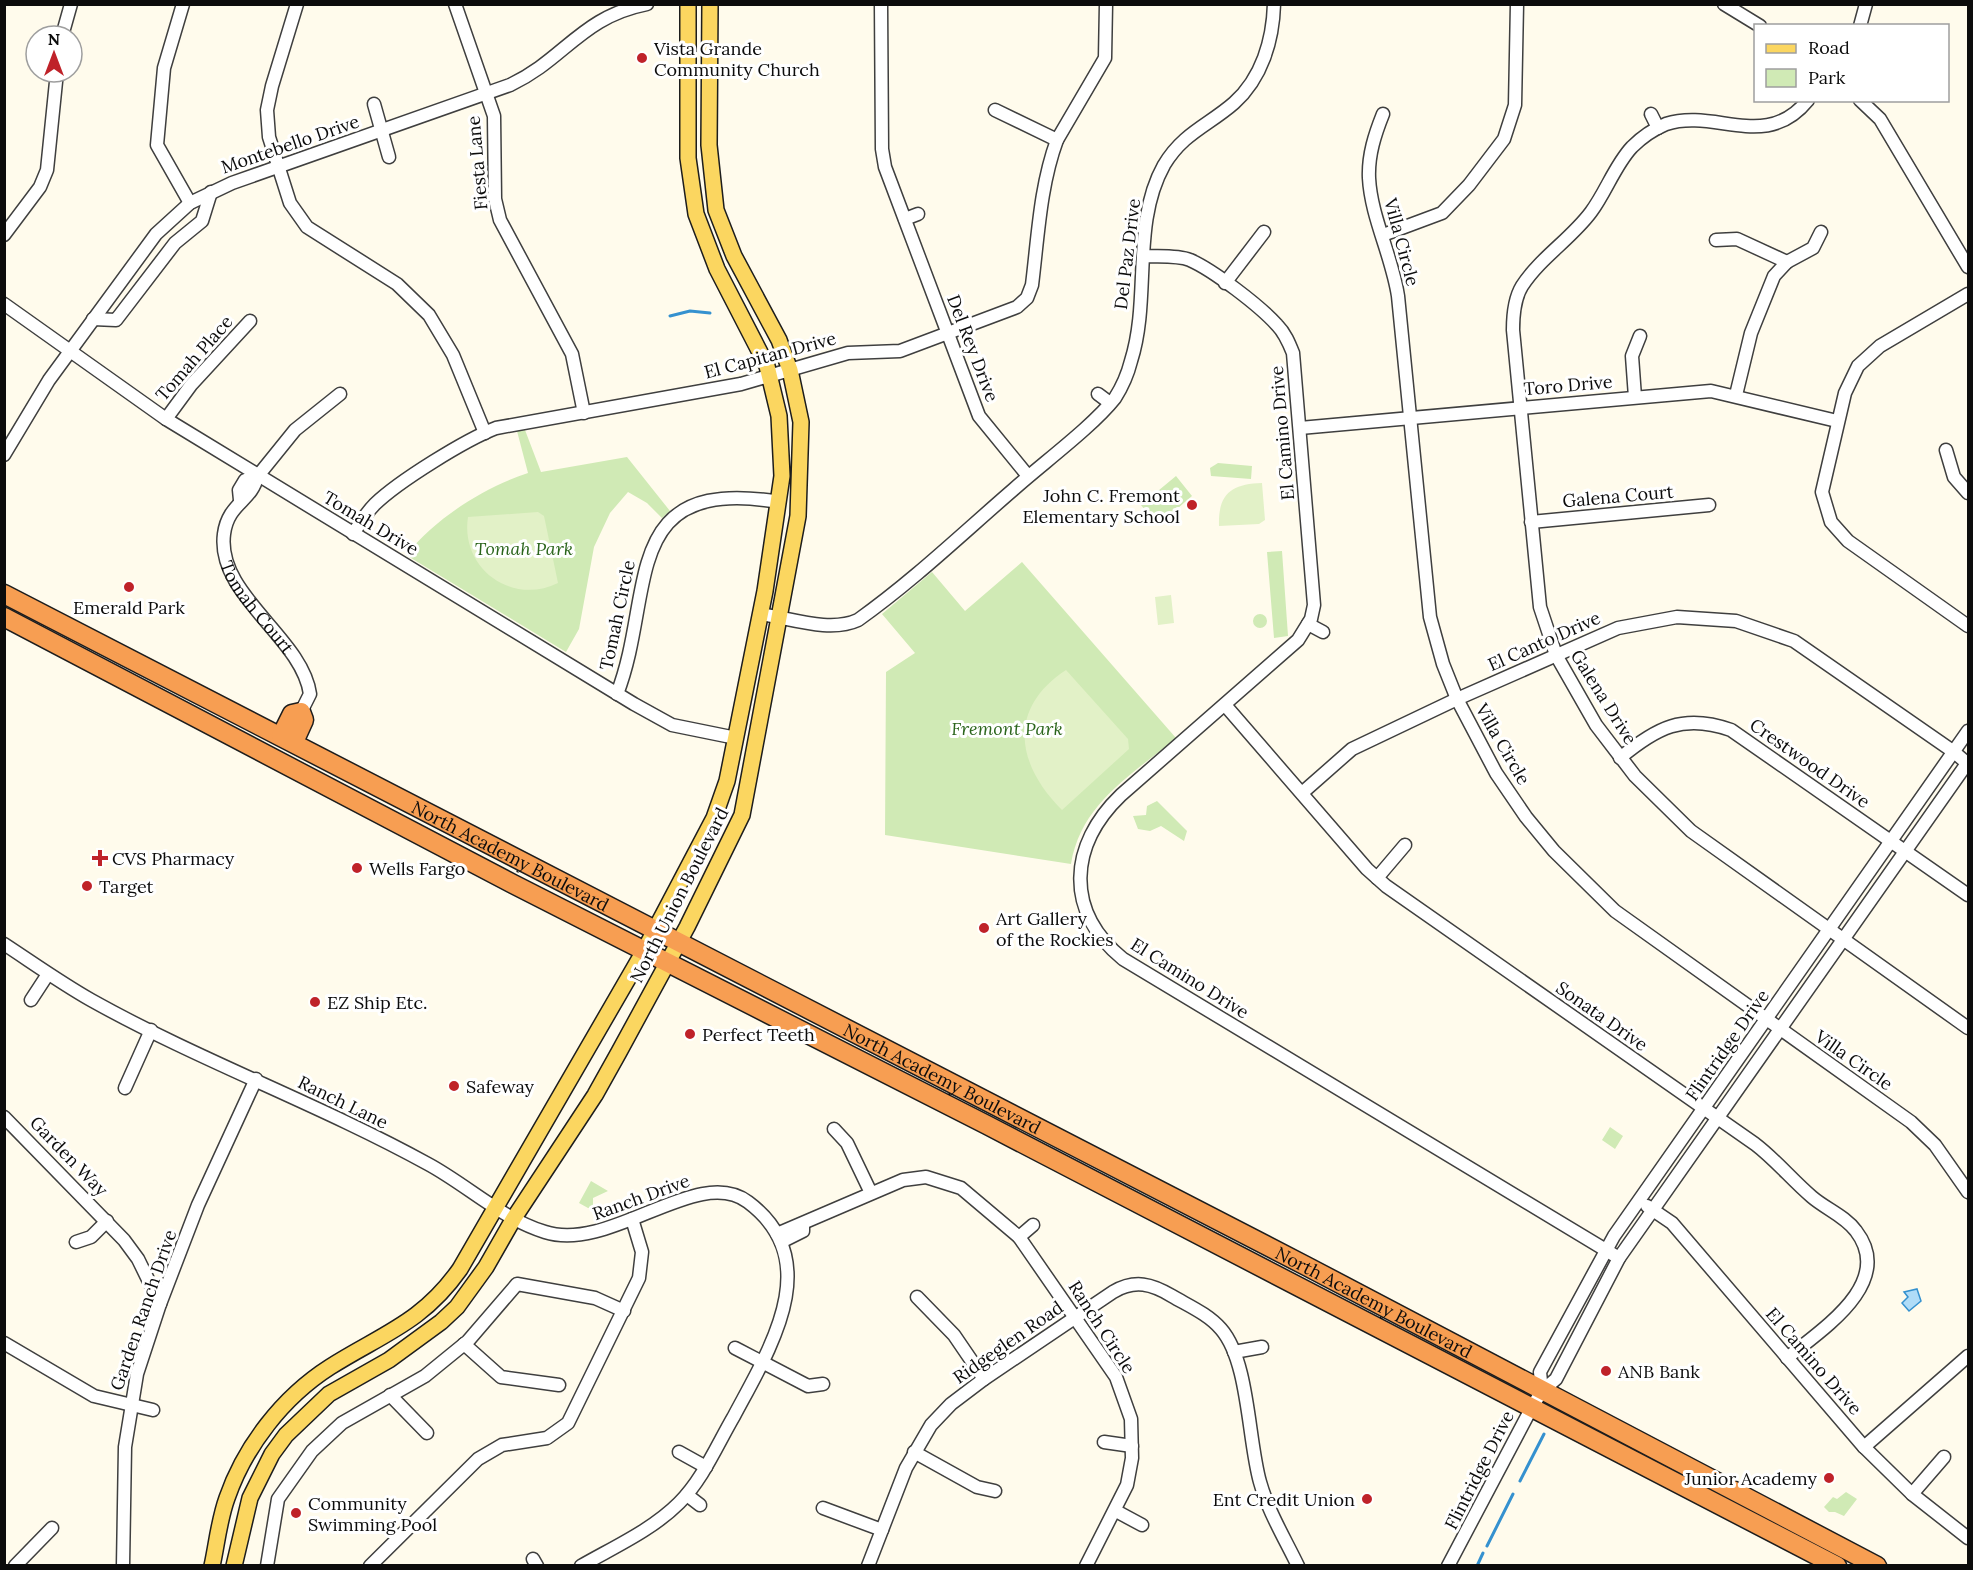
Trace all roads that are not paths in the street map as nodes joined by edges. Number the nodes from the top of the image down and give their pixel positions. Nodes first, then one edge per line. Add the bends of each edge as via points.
1 (71, 4) edge
2 (183, 4) edge
3 (297, 4) edge
4 (455, 4) edge
5 (647, 4) edge
6 (688, 4) edge
7 (710, 4) edge
8 (881, 4) edge
9 (1106, 4) edge
10 (1274, 4) edge
11 (1516, 4) edge
12 (1724, 4) edge
13 (1866, 4) edge
14 (618, 8) edge
15 (1741, 8) edge
16 (65, 24) edge
17 (1758, 24) edge
18 (1861, 24) edge
19 (56, 84) edge
20 (486, 94) junction
21 (1806, 102) edge
22 (1862, 102) edge
23 (374, 104) dead end
24 (995, 110) dead end
25 (1383, 114) dead end
26 (1651, 114) dead end
27 (1658, 128) junction
28 (382, 131) junction
29 (1057, 140) junction
30 (389, 157) dead end
31 (277, 167) junction
32 (211, 192) junction
33 (190, 203) junction
34 (918, 214) dead end
35 (904, 219) junction
36 (1264, 232) dead end
37 (1821, 232) dead end
38 (4, 235) edge
39 (1383, 235) junction
40 (1716, 240) dead end
41 (1144, 256) junction
42 (1788, 262) junction
43 (1968, 267) edge
44 (1225, 282) junction
45 (1968, 294) edge
46 (4, 304) edge
47 (93, 319) junction
48 (250, 321) dead end
49 (948, 333) junction
50 (1640, 336) dead end
51 (70, 351) junction
52 (790, 370) junction
53 (771, 377) junction
54 (340, 394) dead end
55 (1098, 394) dead end
56 (1736, 395) junction
57 (1635, 397) junction
58 (1110, 403) junction
59 (1520, 407) junction
60 (584, 413) junction
61 (1409, 418) junction
62 (166, 419) junction
63 (1837, 421) junction
64 (1300, 428) junction
65 (485, 433) junction
66 (6, 447) edge
67 (1946, 450) dead end
68 (1028, 476) junction
69 (257, 477) junction
70 (1968, 493) edge
71 (779, 502) junction
72 (1709, 505) dead end
73 (1531, 522) junction
74 (353, 534) junction
75 (4, 594) edge
76 (760, 614) junction
77 (4, 617) edge
78 (779, 617) junction
79 (1308, 624) junction
80 (1968, 626) edge
81 (1323, 632) dead end
82 (1556, 655) junction
83 (617, 694) junction
84 (1457, 699) junction
85 (1225, 705) junction
86 (301, 712) joint
87 (1968, 731) edge
88 (736, 738) junction
89 (288, 739) junction
90 (1954, 752) junction
91 (1620, 758) junction
92 (1968, 763) edge
93 (1302, 793) junction
94 (1890, 841) junction
95 (1405, 845) dead end
96 (1905, 851) junction
97 (1377, 878) junction
98 (1968, 895) edge
99 (656, 930) junction
100 (1828, 930) junction
101 (1842, 940) junction
102 (679, 942) junction
103 (4, 944) edge
104 (644, 951) junction
105 (668, 964) junction
106 (48, 974) junction
107 (31, 1000) dead end
108 (1765, 1019) junction
109 (1968, 1028) edge
110 (151, 1030) junction
111 (1779, 1030) junction
112 (256, 1079) junction
113 (125, 1088) dead end
114 (1704, 1110) junction
115 (4, 1117) edge
116 (1718, 1119) junction
117 (834, 1129) dead end
118 (1968, 1192) edge
119 (871, 1193) junction
120 (1640, 1200) junction
121 (497, 1207) junction
122 (1653, 1210) junction
123 (514, 1218) junction
124 (632, 1219) junction
125 (107, 1221) junction
126 (1033, 1225) dead end
127 (1018, 1237) junction
128 (779, 1238) junction
129 (75, 1242) dead end
130 (1606, 1250) junction
131 (1619, 1258) junction
132 (917, 1297) dead end
133 (1578, 1301) junction
134 (160, 1304) junction
135 (1592, 1309) junction
136 (624, 1311) junction
137 (1075, 1317) junction
138 (4, 1342) edge
139 (464, 1344) junction
140 (1262, 1347) dead end
141 (735, 1348) dead end
142 (1234, 1352) junction
143 (1968, 1356) edge
144 (1787, 1358) junction
145 (763, 1362) junction
146 (984, 1379) junction
147 (823, 1384) dead end
148 (559, 1385) dead end
149 (1542, 1391) junction
150 (390, 1395) junction
151 (130, 1405) junction
152 (1532, 1407) junction
153 (153, 1410) dead end
154 (427, 1432) dead end
155 (1104, 1442) dead end
156 (1132, 1446) junction
157 (1864, 1447) junction
158 (679, 1452) dead end
159 (914, 1452) junction
160 (1944, 1456) dead end
161 (706, 1467) junction
162 (996, 1491) dead end
163 (1912, 1494) junction
164 (687, 1495) junction
165 (700, 1505) dead end
166 (823, 1508) dead end
167 (1116, 1511) junction
168 (1142, 1525) dead end
169 (52, 1528) dead end
170 (882, 1530) junction
171 (1968, 1538) edge
172 (583, 1565) edge
173 (15, 1566) edge
174 (123, 1566) edge
175 (212, 1566) edge
176 (234, 1566) edge
177 (267, 1566) edge
178 (370, 1566) edge
179 (868, 1566) edge
180 (1086, 1566) edge
181 (1298, 1566) edge
182 (1449, 1566) edge
183 (1837, 1566) edge
184 (1877, 1566) edge

1 - 16 street
2 - 33 street via 164,68 157,145
3 - 31 street via 267,110
4 - 20 street, Fiesta Lane
5 - 14 street, Montebello Drive
6 - 53 main road, North Union Boulevard via 688,158 696,214 709,252
7 - 52 main road, North Union Boulevard via 709,145 716,210
8 - 35 street, Del Rey Drive via 882,149
9 - 29 street, El Capitan Drive via 1105,58
10 - 41 street, Del Paz Drive via 1268,48 1256,75 1234,103 1188,135 1164,166 1150,203
11 - 39 street via 1515,97 1504,139 1442,213
12 - 15 street
13 - 18 street
14 - 20 street, Montebello Drive via 530,75
15 - 17 street
19 - 38 street via 47,170 40,187
20 - 28 street, Montebello Drive
20 - 60 street, Fiesta Lane via 495,127 495,199 500,220 572,354
21 - 27 street, Galena Drive via 1794,113 1767,126 1740,128 1688,120
22 - 43 street via 1880,119
23 - 28 street, Montebello Drive
24 - 29 street
25 - 39 street, Villa Circle via 1372,148 1369,176 1372,202
26 - 27 street
27 - 59 street, Galena Drive via 1633,146 1590,213 1522,286 1513,319
28 - 30 street, Montebello Drive
28 - 31 street, Montebello Drive
29 - 49 street, El Capitan Drive via 1047,167 1027,298 1017,307
31 - 32 street, Montebello Drive
31 - 65 street via 290,203 307,227 397,284 429,315 453,355
32 - 33 street, Montebello Drive
32 - 47 street, Montebello Drive via 202,221 175,243 116,320
33 - 47 street, Montebello Drive via 156,234
34 - 35 street
35 - 49 street, Del Rey Drive
36 - 44 street
37 - 42 street via 1813,248
39 - 61 street, Villa Circle via 1396,278
40 - 42 street via 1737,239
41 - 44 street, El Camino Drive via 1189,260
41 - 58 street, Del Paz Drive via 1132,359
42 - 56 street via 1774,276 1755,320
44 - 64 street, El Camino Drive via 1276,324 1287,338 1293,353
45 - 63 street via 1868,355 1851,377
46 - 51 street, Tomah Drive
47 - 51 street, Montebello Drive
48 - 62 street, Tomah Place via 191,385
49 - 52 street, El Capitan Drive via 900,351 848,353
49 - 68 street, Del Rey Drive via 979,416
50 - 57 street via 1632,356
51 - 62 street, Tomah Drive
51 - 66 street, Montebello Drive
52 - 53 street, El Capitan Drive
52 - 78 main road, North Union Boulevard via 801,422 801,492
53 - 60 street, El Capitan Drive
53 - 71 main road, North Union Boulevard via 781,432
54 - 69 street, Tomah Court via 295,430
55 - 58 street
56 - 57 street, Toro Drive via 1711,391
56 - 63 street, Toro Drive
57 - 59 street, Toro Drive
58 - 68 street, Del Paz Drive
59 - 61 street, Toro Drive
59 - 73 street, Galena Drive
60 - 65 street, El Capitan Drive via 507,425
61 - 64 street, Toro Drive
61 - 84 street, Villa Circle via 1430,618
62 - 69 street, Tomah Drive
63 - 80 street via 1822,492 1831,522 1848,541
64 - 79 street, El Camino Drive via 1314,583 1314,605
65 - 74 street, El Capitan Drive via 388,492
67 - 70 street via 1954,477
68 - 78 street, Del Paz Drive via 858,620 840,626
69 - 74 street, Tomah Drive
69 - 86 street, Tomah Court via 245,480 239,490 240,500 226,521 226,563 302,670 310,694
71 - 76 main road, North Union Boulevard
71 - 83 street, Tomah Circle via 734,496 717,499 686,511 664,529 644,569 627,665
72 - 73 street, Galena Court
73 - 82 street, Galena Drive via 1540,607
74 - 83 street, Tomah Drive
75 - 89 highway, North Academy Boulevard
76 - 78 street, Del Paz Drive
76 - 88 main road, North Union Boulevard
77 - 104 highway, North Academy Boulevard
78 - 102 main road, North Union Boulevard via 742,815
79 - 81 street
79 - 85 street, El Camino Drive via 1271,667
82 - 84 street, El Canto Drive
82 - 90 street, El Canto Drive via 1618,628 1657,619 1736,621 1802,645
82 - 91 street, Galena Drive
83 - 88 street, Tomah Drive via 672,725
84 - 93 street, El Canto Drive via 1352,749
84 - 108 street, Villa Circle via 1496,773 1526,817 1589,887 1648,937
85 - 93 street, Sonata Drive
85 - 130 street, El Camino Drive via 1121,795 1093,826 1083,850 1080,877 1085,909 1096,931 1123,959
86 - 89 highway, Tomah Court via 304,720
87 - 90 street, Flintridge Drive
88 - 99 main road, North Union Boulevard via 714,818
89 - 99 highway, North Academy Boulevard
90 - 92 street, El Canto Drive
90 - 94 street, Flintridge Drive
91 - 94 street, Crestwood Drive via 1670,725 1716,725 1744,737
91 - 100 street, Galena Drive via 1691,831
92 - 96 street, Flintridge Drive
93 - 97 street, Sonata Drive
94 - 96 street, Crestwood Drive
94 - 100 street, Flintridge Drive
95 - 97 street
96 - 98 street, Crestwood Drive
96 - 101 street, Flintridge Drive
97 - 114 street, Sonata Drive
99 - 102 highway, North Academy Boulevard
99 - 104 main road, North Union Boulevard
100 - 101 street, Galena Drive
100 - 108 street, Flintridge Drive
101 - 109 street, Galena Drive
101 - 111 street, Flintridge Drive
102 - 105 main road, North Union Boulevard
102 - 149 highway, North Academy Boulevard
103 - 106 street, Ranch Lane
104 - 105 highway, North Academy Boulevard
104 - 121 main road, North Union Boulevard
105 - 123 main road, North Union Boulevard via 595,1095
105 - 152 highway, North Academy Boulevard
106 - 107 street
106 - 110 street, Ranch Lane
108 - 111 street, Villa Circle
108 - 114 street, Flintridge Drive
110 - 112 street, Ranch Lane
110 - 113 street
111 - 116 street, Flintridge Drive
111 - 118 street, Villa Circle via 1911,1122 1935,1145
112 - 121 street, Ranch Lane via 429,1164
112 - 134 street, Garden Ranch Drive via 198,1205
114 - 116 street, Sonata Drive
114 - 120 street, Flintridge Drive
115 - 125 street, Garden Way
116 - 122 street, Flintridge Drive
116 - 144 street, Sonata Drive via 1769,1155 1808,1194 1845,1220 1861,1240 1866,1268 1858,1294
117 - 119 street via 848,1143
119 - 127 street, Ranch Circle via 914,1177 938,1178 961,1188
119 - 128 street, Ranch Circle via 803,1225 803,1231
120 - 122 street, El Camino Drive
120 - 130 street, Flintridge Drive
121 - 123 street, Ranch Lane
121 - 175 main road, North Union Boulevard via 454,1277 429,1305 396,1331 310,1382 270,1422 243,1462 226,1499
122 - 131 street, Flintridge Drive
122 - 144 street, El Camino Drive via 1672,1223
123 - 124 street, Ranch Drive via 546,1232 577,1236
123 - 176 main road, North Union Boulevard via 472,1288 441,1323 389,1360 329,1394 286,1435 250,1498
124 - 128 street, Ranch Drive via 689,1198 730,1192 749,1203
124 - 136 street via 642,1258 639,1278
125 - 129 street, Garden Way via 91,1237
125 - 134 street, Garden Way via 132,1250
126 - 127 street
127 - 137 street, Ranch Circle
128 - 145 street via 787,1268 785,1303
130 - 131 street, El Camino Drive
130 - 133 street, Flintridge Drive
131 - 135 street, Flintridge Drive
132 - 146 street via 954,1335
133 - 135 street
133 - 149 street, Flintridge Drive via 1540,1372
134 - 151 street, Garden Ranch Drive
135 - 149 street, Flintridge Drive via 1556,1379
136 - 139 street via 595,1298 517,1284
136 - 178 street via 568,1422 547,1438 502,1445 478,1459
137 - 142 street, Ridgeglen Road via 1122,1287 1150,1284 1210,1319 1222,1330
137 - 146 street, Ridgeglen Road
137 - 156 street, Ranch Circle via 1123,1391 1131,1419
138 - 151 street via 94,1396
139 - 148 street via 501,1377
139 - 150 street via 425,1376
140 - 142 street
141 - 145 street
142 - 181 street, Ridgeglen Road via 1249,1465
143 - 157 street
144 - 157 street, El Camino Drive
145 - 147 street via 808,1386
145 - 161 street
146 - 159 street, Ridgeglen Road via 942,1413
149 - 152 street, Flintridge Drive
149 - 184 highway, North Academy Boulevard
150 - 154 street
150 - 177 street via 342,1422 312,1451 278,1499
151 - 153 street
151 - 174 street, Garden Ranch Drive via 125,1447
152 - 182 street, Flintridge Drive
152 - 183 highway, North Academy Boulevard
155 - 156 street
156 - 167 street, Ranch Circle via 1127,1485
157 - 163 street, El Camino Drive
158 - 161 street
159 - 162 street via 977,1487
159 - 170 street, Ridgeglen Road
160 - 163 street
161 - 164 street
163 - 171 street, El Camino Drive
164 - 165 street
164 - 172 street via 654,1523
166 - 170 street
167 - 168 street
167 - 180 street, Ranch Circle
169 - 173 street
170 - 179 street, Ridgeglen Road

